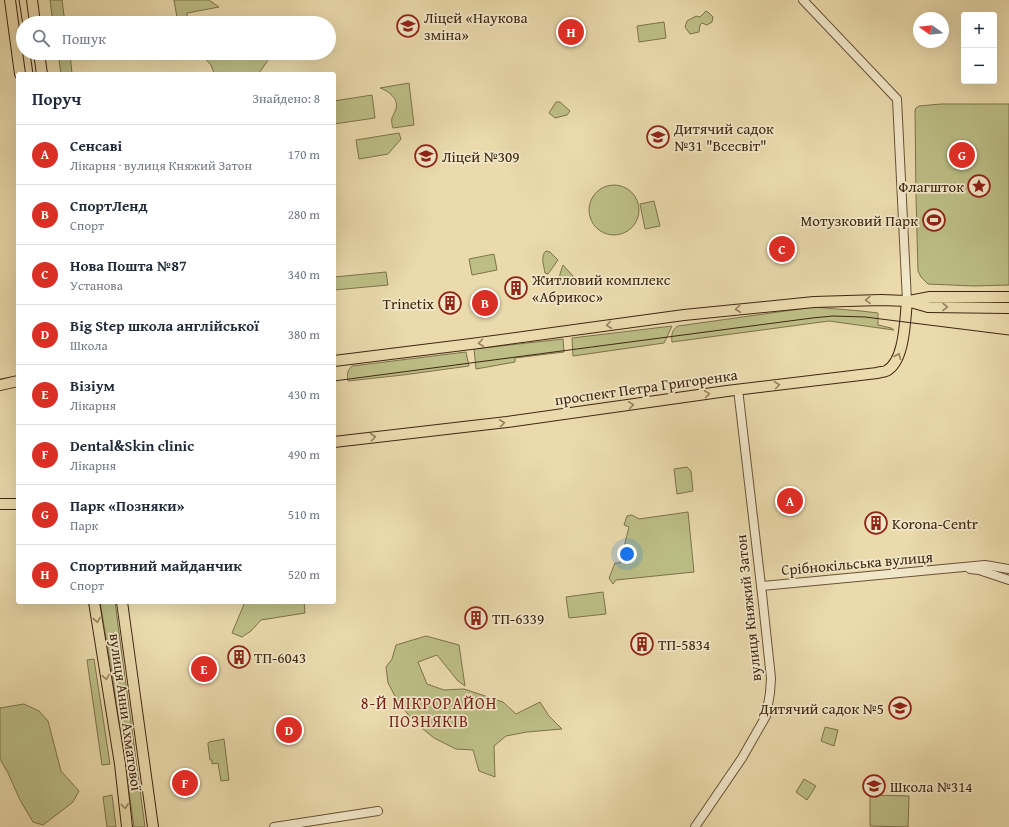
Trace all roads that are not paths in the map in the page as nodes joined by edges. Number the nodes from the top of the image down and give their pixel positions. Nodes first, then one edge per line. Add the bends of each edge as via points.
1 (10, 0) edge
2 (32, 0) edge
3 (803, 0) edge
4 (34, 16) edge
5 (16, 44) edge
6 (18, 60) edge
7 (40, 60) edge
8 (20, 72) edge
9 (42, 72) edge
10 (1009, 297) edge
11 (907, 301) junction
12 (1009, 308) edge
13 (336, 361) edge
14 (16, 381) edge
15 (0, 385) edge
16 (738, 389) junction
17 (336, 442) edge
18 (0, 504) edge
19 (16, 504) edge
20 (955, 568) junction
21 (1009, 569) edge
22 (1009, 580) edge
23 (761, 586) junction
24 (94, 604) edge
25 (122, 604) edge
26 (378, 811) dead end
27 (127, 827) edge
28 (153, 827) edge
29 (274, 827) edge
30 (694, 827) edge

1 - 5 main road
2 - 4 main road
3 - 11 street via 897,99
6 - 8 main road
7 - 9 main road
10 - 11 main road via 930,297
11 -> 12 main road via 928,307
11 -> 13 main road via 825,301 674,316
16 -> 11 main road, проспект Петра Григоренка via 887,371 899,356
14 - 15 main road
17 -> 16 main road, проспект Петра Григоренка via 507,422
16 - 23 street, вулиця Княжий Затон
18 - 19 main road
20 - 21 street, Срібнокільська вулиця via 985,565
20 - 22 street, Срібнокільська вулиця via 978,570
20 - 23 street, Срібнокільська вулиця
23 - 30 street, вулиця Княжий Затон via 771,678 766,716 742,758
24 -> 27 main road, вулиця Анни Ахматової via 120,764
25 - 28 main road, вулиця Анни Ахматової
26 - 29 street

